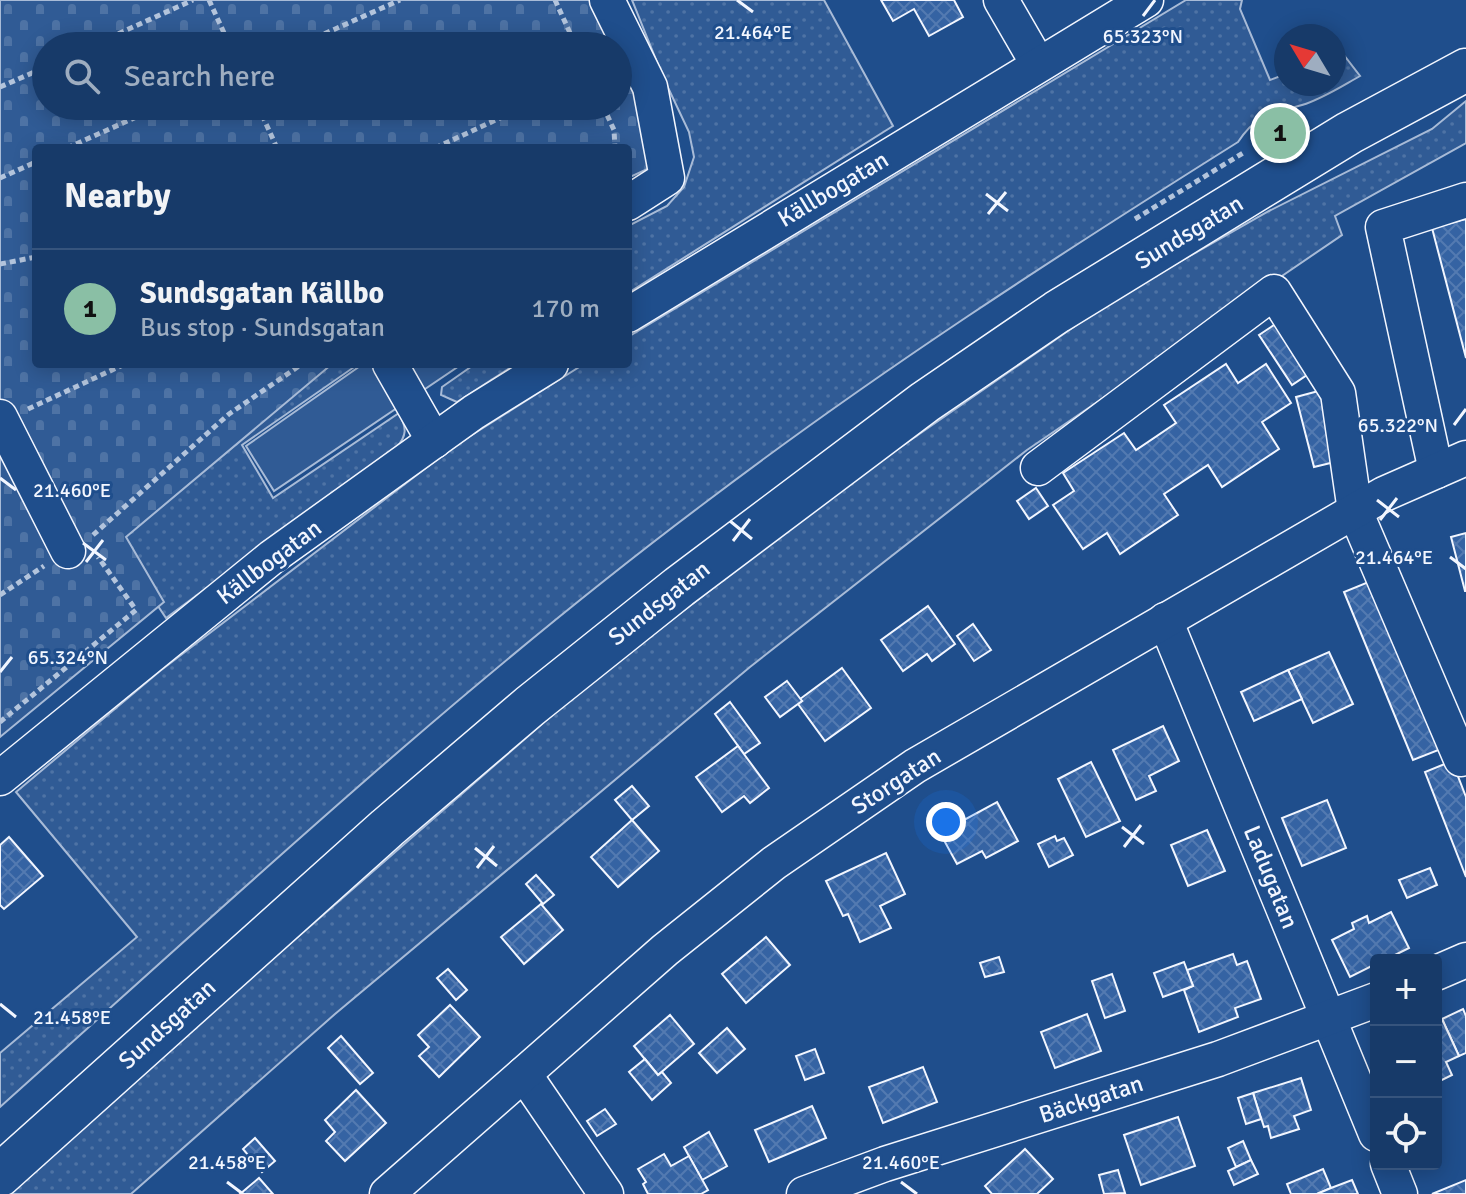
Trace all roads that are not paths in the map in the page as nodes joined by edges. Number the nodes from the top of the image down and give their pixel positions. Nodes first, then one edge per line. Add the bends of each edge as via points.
1 (607, 0) edge
2 (1001, 0) edge
3 (1146, 0) edge
4 (623, 32) edge
5 (632, 51) edge
6 (1038, 64) junction
7 (1466, 70) edge
8 (632, 200) edge
9 (1466, 200) edge
10 (632, 313) edge
11 (392, 368) edge
12 (545, 368) edge
13 (1, 419) edge
14 (434, 441) junction
15 (1451, 465) edge
16 (1038, 468) dead end
17 (1355, 511) junction
18 (77, 545) road end
19 (1165, 620) junction
20 (1466, 756) edge
21 (0, 778) edge
22 (1466, 960) edge
23 (1442, 970) edge
24 (1370, 1002) edge
25 (1329, 1017) junction
26 (524, 1074) junction
27 (1370, 1119) edge
28 (1390, 1170) edge
29 (0, 1175) edge
30 (387, 1194) edge
31 (606, 1194) edge
32 (804, 1194) edge
33 (1400, 1194) edge

1 - 4 street
2 - 6 street
3 - 6 street, Källbogatan
5 - 8 street via 650,87 667,178
6 - 10 street, Källbogatan
7 - 29 main road, Sundsgatan via 1349,133 1057,312 925,402 679,587 387,828
9 - 15 street via 1383,227
11 - 14 street
12 - 14 street, Källbogatan
13 - 18 street
14 - 21 street, Källbogatan via 272,557
15 - 17 street, Storgatan
16 - 17 street via 1274,292 1338,393
17 - 19 street, Storgatan
17 - 20 street via 1461,759
19 - 25 street, Ladugatan
19 - 26 street, Storgatan via 915,766 774,863
22 - 23 street
24 - 25 street, Bäckgatan
25 - 27 street, Ladugatan
25 - 32 street, Bäckgatan via 1218,1059
26 - 30 street, Storgatan
26 - 31 street
28 - 33 street

